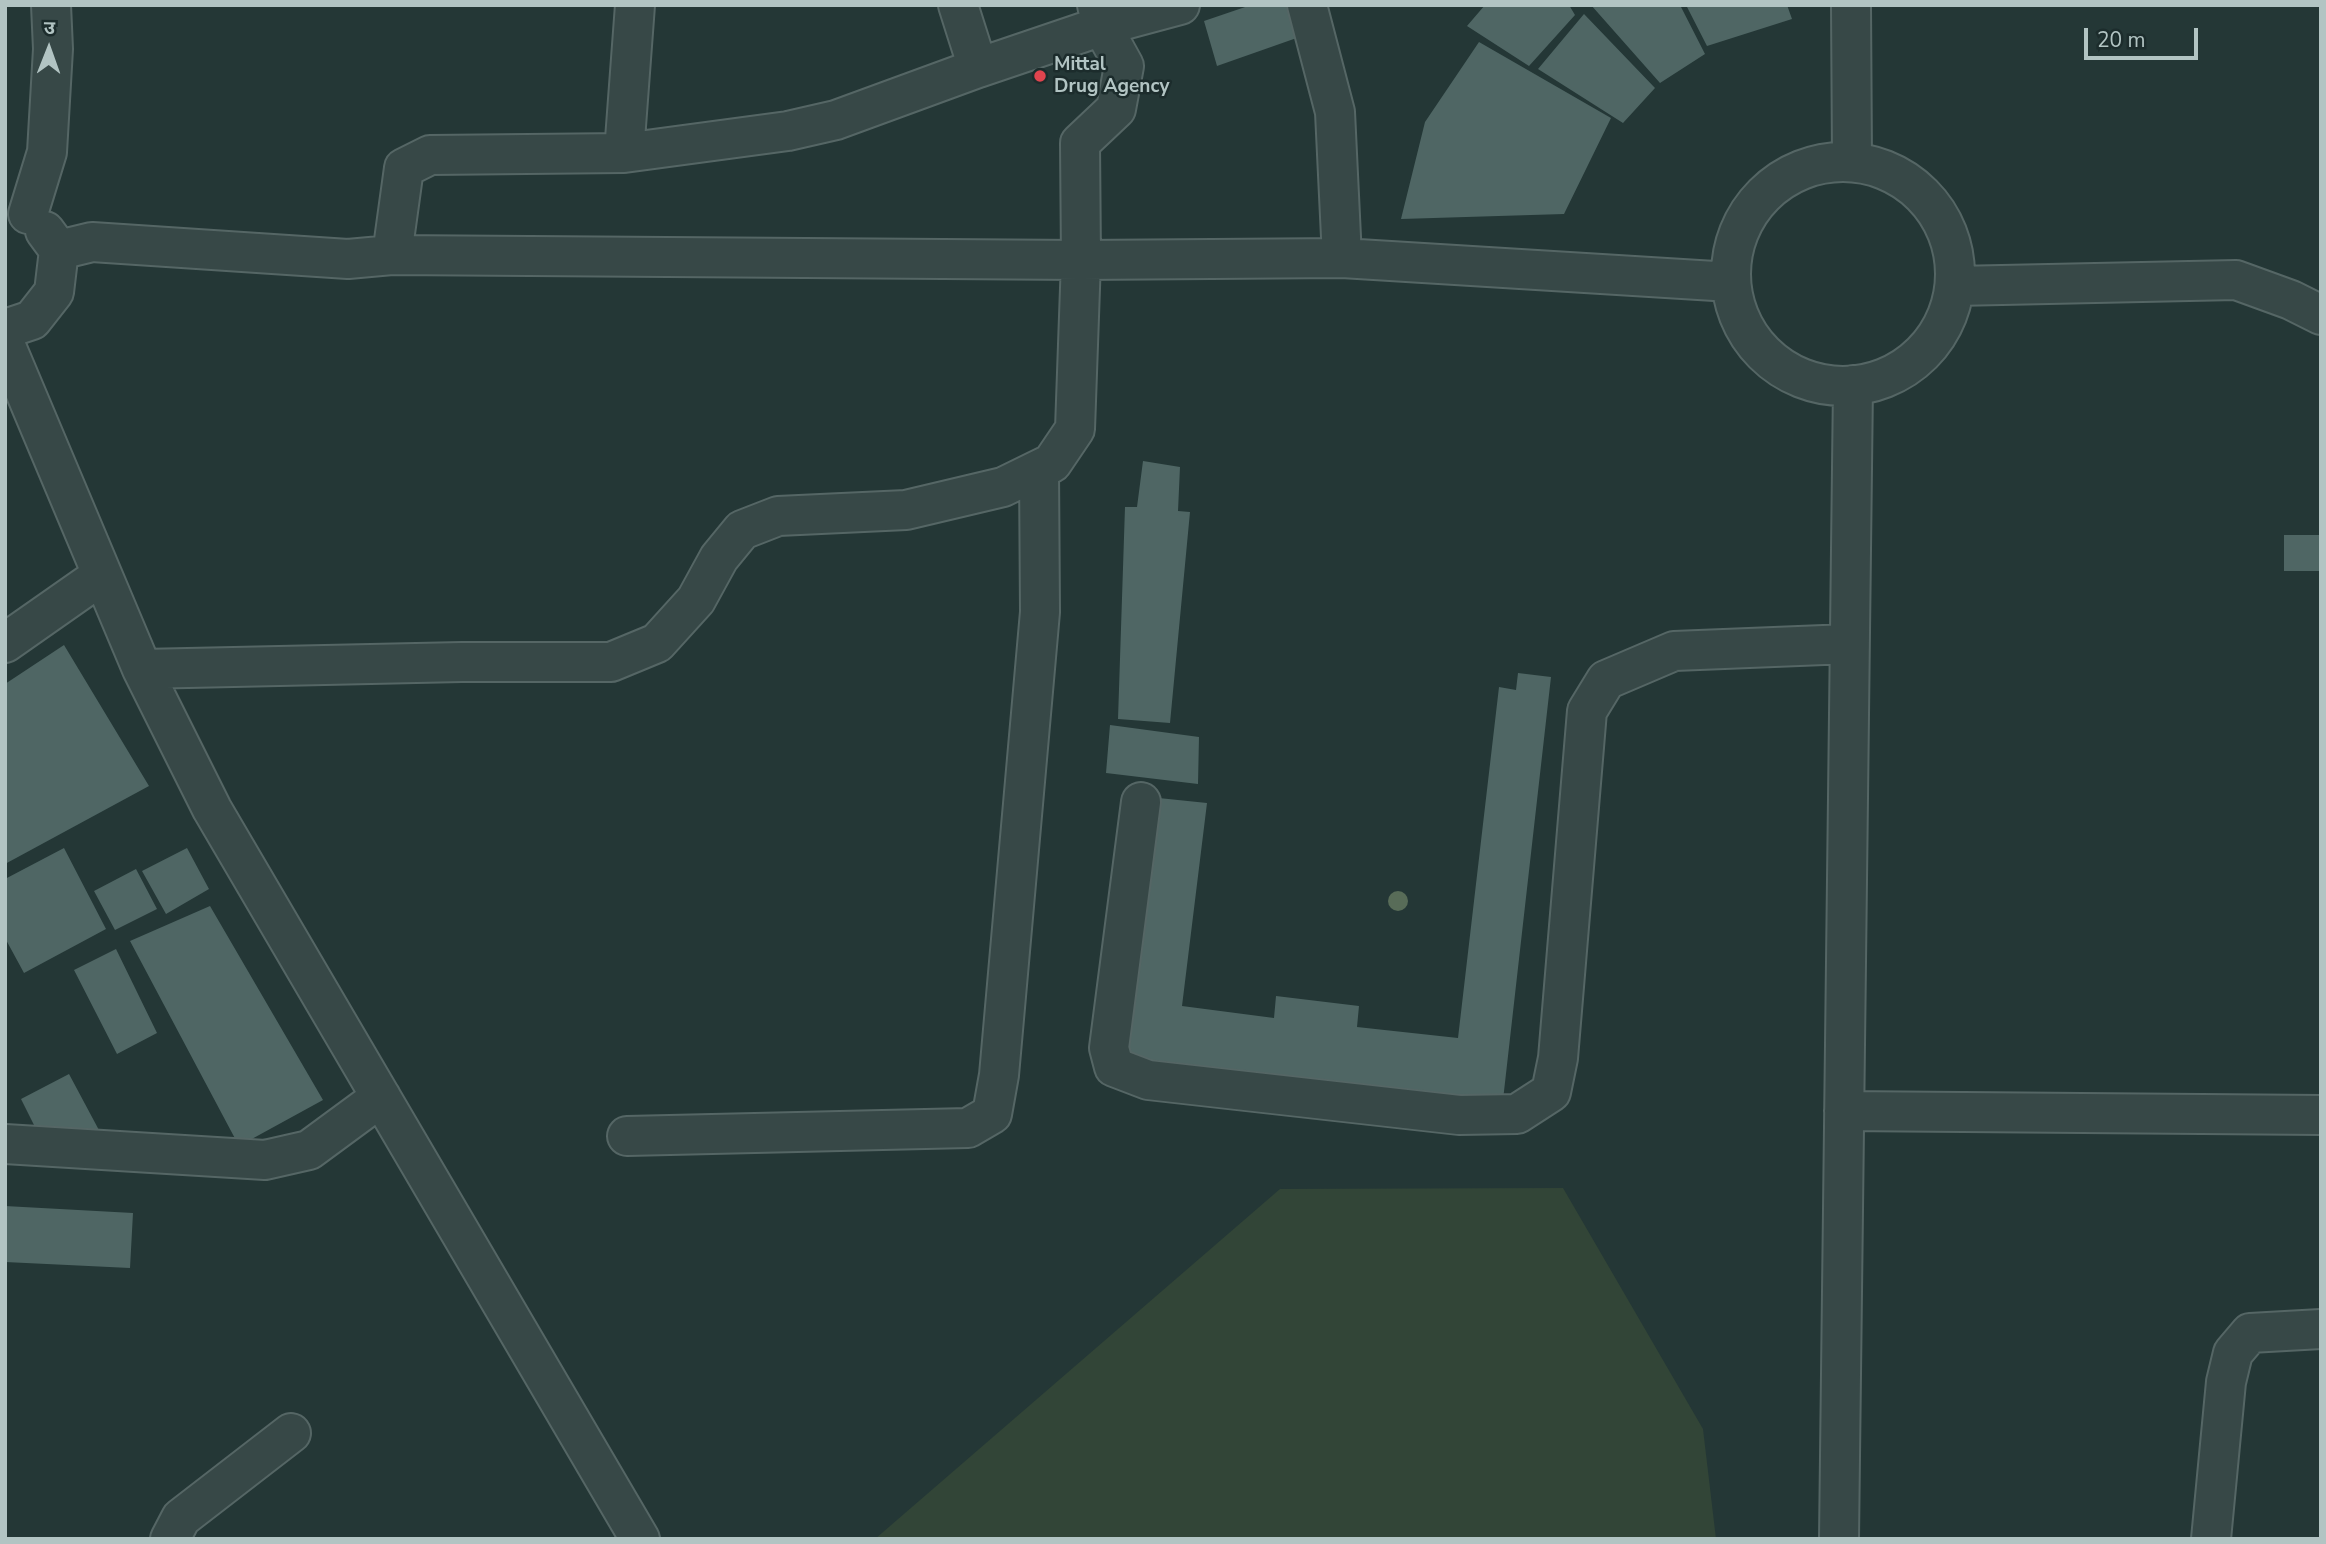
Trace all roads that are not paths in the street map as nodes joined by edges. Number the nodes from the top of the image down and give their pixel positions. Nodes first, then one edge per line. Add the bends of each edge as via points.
1 (51, 5) edge
2 (635, 5) edge
3 (958, 5) edge
4 (1180, 5) edge
5 (1307, 5) edge
6 (1851, 5) edge
7 (1100, 16) edge
8 (978, 68) junction
9 (624, 153) junction
10 (1852, 161) junction
11 (16, 211) edge
12 (59, 250) junction
13 (392, 255) junction
14 (1342, 258) junction
15 (1082, 260) junction
16 (1731, 282) junction
17 (1955, 286) junction
18 (2321, 315) edge
19 (5, 329) edge
20 (5, 344) edge
21 (1853, 385) junction
22 (1038, 470) junction
23 (102, 575) junction
24 (5, 643) edge
25 (1849, 644) junction
26 (142, 669) junction
27 (1141, 802) dead end
28 (381, 1097) junction
29 (1844, 1111) junction
30 (2321, 1115) edge
31 (627, 1136) dead end
32 (5, 1144) edge
33 (2321, 1329) edge
34 (292, 1433) dead end
35 (629, 1534) edge
36 (170, 1539) edge
37 (1839, 1539) edge
38 (2211, 1539) edge

1 - 11 street via 47,152
2 - 9 street
3 - 8 street
4 - 7 street
5 - 14 street via 1335,112
6 - 10 street
7 - 8 street
7 - 15 street via 1124,66 1116,109 1080,143
8 - 9 street via 836,120
9 - 13 street via 430,155 404,168
10 - 16 street via 1804,168 1763,194 1737,235
10 - 17 street via 1900,177 1938,212 1955,260
11 - 12 street via 47,233
12 - 13 street via 92,242 348,259
12 - 19 street via 54,292 32,320
13 - 15 street
14 - 15 street
14 - 16 street
15 - 22 street via 1075,429 1052,463
16 - 21 street via 1745,330 1761,350 1803,378 1827,385
17 - 18 street via 2236,280
17 - 21 street via 1950,311 1922,354 1902,370
20 - 23 street
21 - 25 street
22 - 26 street via 1003,487 906,510 778,516 742,530 719,558 696,600 657,643 611,662
22 - 31 street via 1040,612 992,1114 968,1128
23 - 24 street
23 - 26 street
25 - 27 street via 1674,651 1606,680 1587,711 1558,1058 1551,1093 1517,1114 1459,1115 1148,1080 1114,1067 1109,1048
25 - 29 street
26 - 28 street via 212,809
28 - 32 street via 309,1150 265,1160
28 - 35 street
29 - 30 street
29 - 37 street
33 - 38 street via 2250,1333 2233,1353 2226,1382
34 - 36 street via 181,1518

